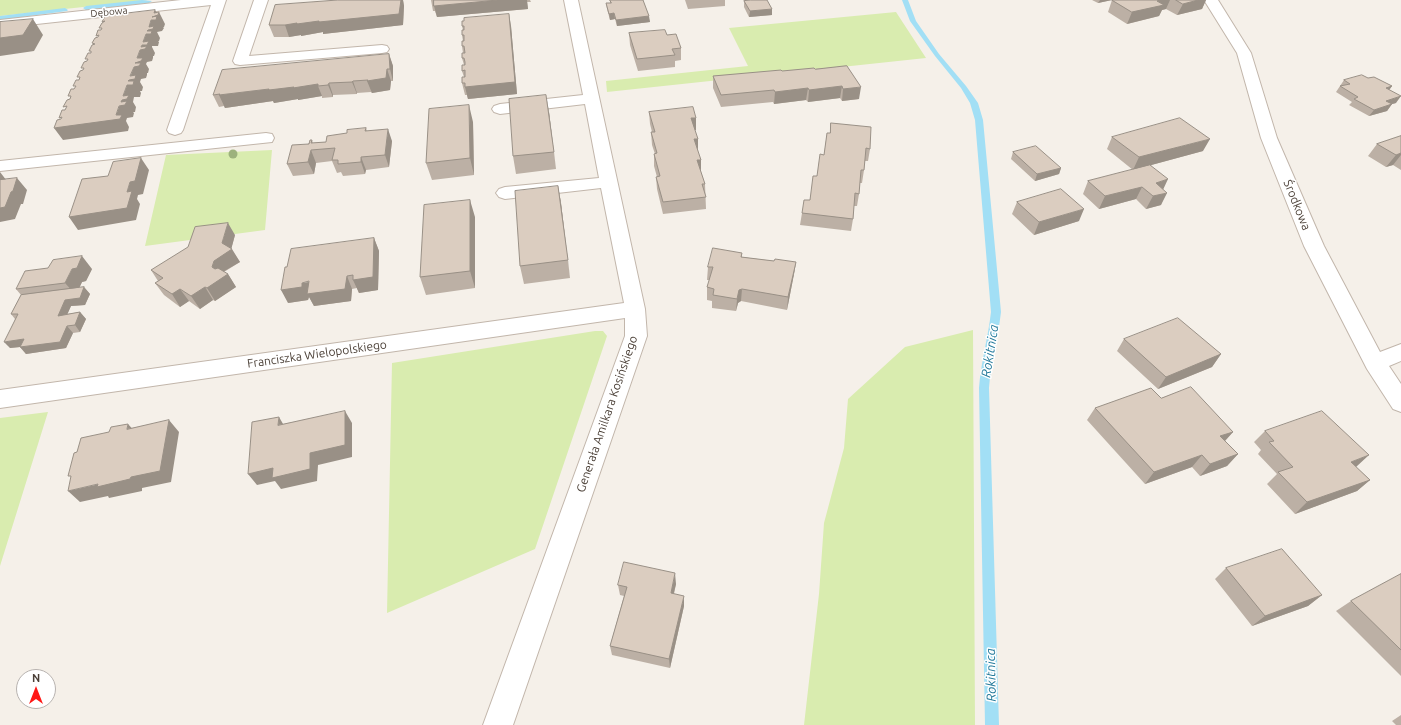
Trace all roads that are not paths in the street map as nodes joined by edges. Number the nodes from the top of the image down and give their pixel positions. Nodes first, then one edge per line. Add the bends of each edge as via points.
1 (219, 0) edge
2 (261, 0) edge
3 (570, 0) edge
4 (1211, 0) edge
5 (0, 24) edge
6 (382, 49) dead end
7 (591, 100) junction
8 (500, 109) dead end
9 (175, 130) dead end
10 (266, 138) dead end
11 (0, 166) edge
12 (608, 182) junction
13 (505, 193) dead end
14 (635, 309) junction
15 (1401, 352) edge
16 (1375, 363) junction
17 (0, 399) edge
18 (1401, 403) edge
19 (498, 725) edge

1 - 5 street, Dębowa
1 - 9 street
2 - 6 street via 240,61
3 - 7 street, Generała Amilkara Kosińskiego
4 - 16 street, Środkowa via 1244,53 1269,138 1314,246
7 - 8 street
7 - 12 street, Generała Amilkara Kosińskiego
10 - 11 street
12 - 13 street
12 - 14 street, Generała Amilkara Kosińskiego
14 - 17 street, Franciszka Wielopolskiego
14 - 19 street, Generała Amilkara Kosińskiego via 636,336
15 - 16 street
16 - 18 street, Środkowa

